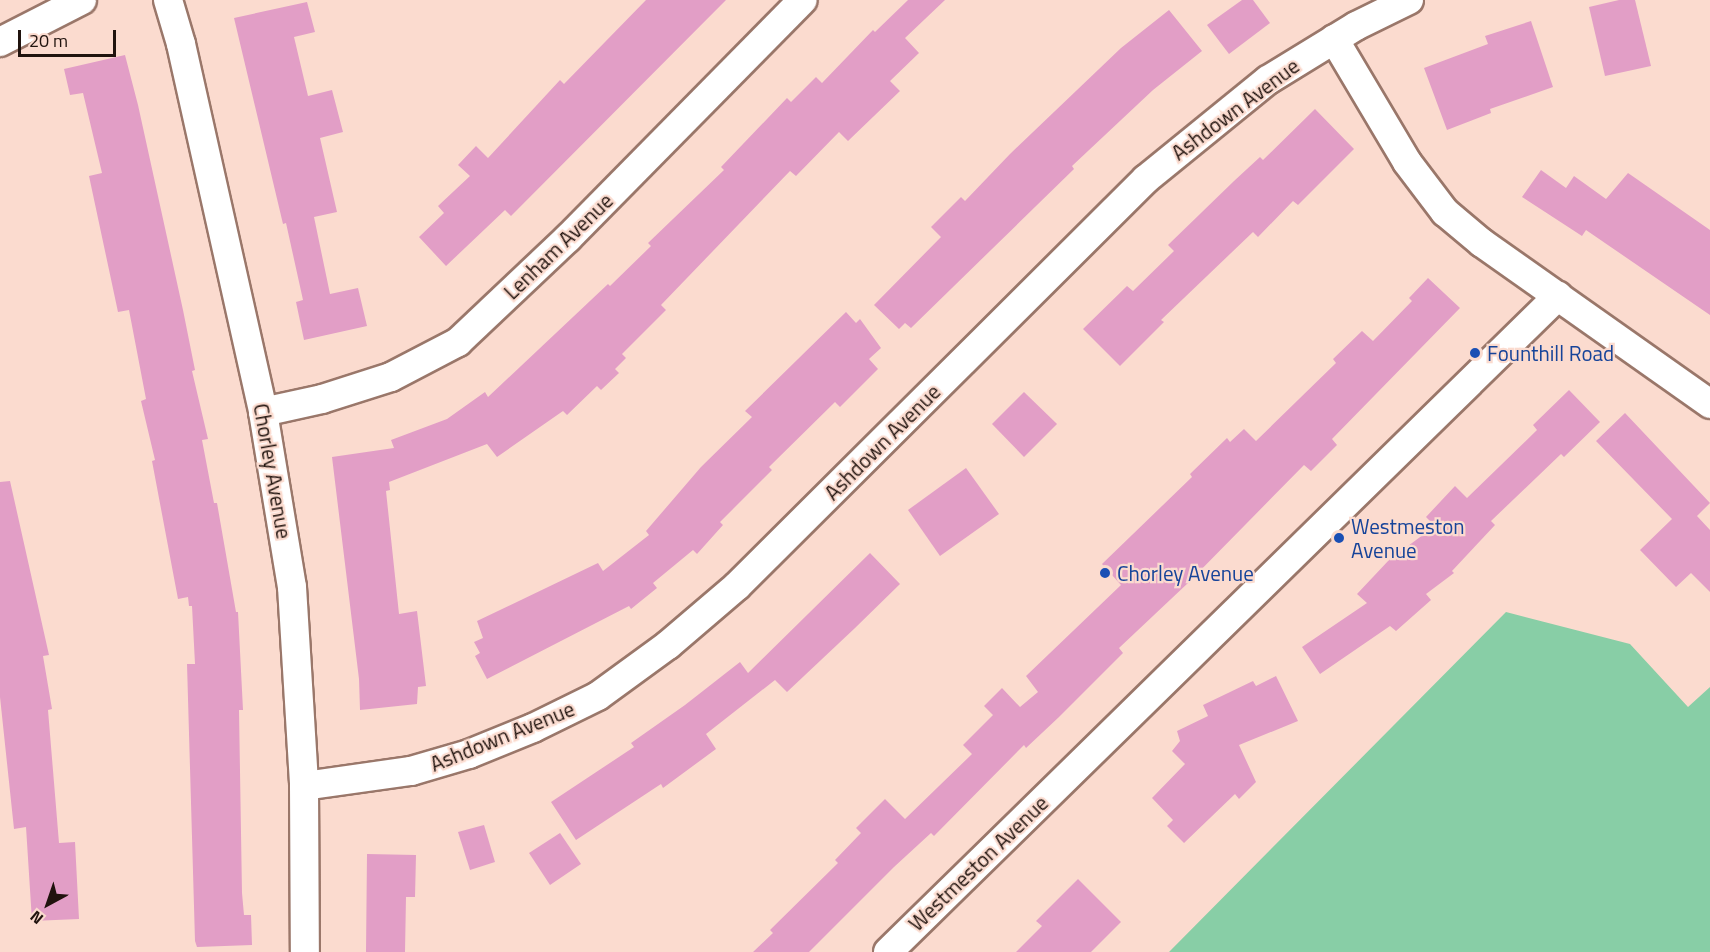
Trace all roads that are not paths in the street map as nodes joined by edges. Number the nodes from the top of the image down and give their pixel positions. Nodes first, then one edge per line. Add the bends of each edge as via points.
1 (82, 0) edge
2 (168, 0) edge
3 (803, 0) edge
4 (1409, 0) edge
5 (1334, 39) junction
6 (0, 42) edge
7 (1558, 296) junction
8 (1710, 404) edge
9 (263, 412) junction
10 (304, 786) junction
11 (305, 952) edge
12 (888, 952) edge

1 - 6 street
2 - 9 street, Chorley Avenue via 182,44
3 - 9 street, Lenham Avenue via 568,238 458,342 391,378
4 - 5 street, Ashdown Avenue
5 - 7 street via 1407,162 1445,212
5 - 10 street, Ashdown Avenue via 1237,103 1146,178 737,586 607,690 533,728 469,754 411,771
7 - 8 street
7 - 12 street, Westmeston Avenue
9 - 10 street, Chorley Avenue via 292,587
10 - 11 street, Chorley Avenue

